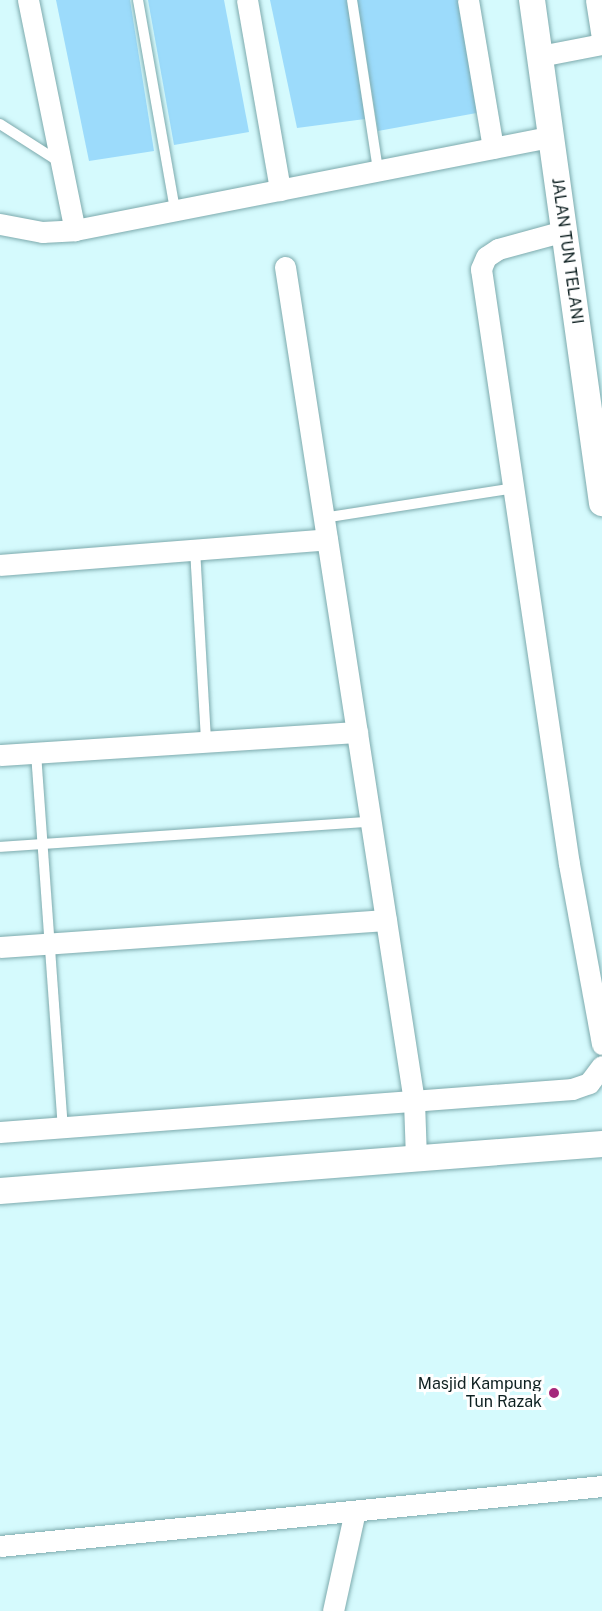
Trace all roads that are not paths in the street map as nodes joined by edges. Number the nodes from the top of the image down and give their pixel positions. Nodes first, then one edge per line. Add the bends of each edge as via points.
1 (28, 0) edge
2 (138, 0) edge
3 (247, 0) edge
4 (352, 0) edge
5 (468, 0) edge
6 (532, 0) edge
7 (596, 0) edge
8 (602, 39) edge
9 (602, 44) edge
10 (540, 56) junction
11 (0, 124) edge
12 (551, 137) junction
13 (494, 148) junction
14 (61, 163) junction
15 (378, 170) junction
16 (280, 190) junction
17 (175, 210) junction
18 (0, 224) edge
19 (75, 230) junction
20 (564, 231) junction
21 (285, 267) dead end
22 (515, 488) junction
23 (602, 502) edge
24 (323, 518) junction
25 (327, 539) junction
26 (195, 549) junction
27 (0, 564) edge
28 (357, 732) junction
29 (206, 742) junction
30 (36, 753) junction
31 (0, 755) edge
32 (370, 822) junction
33 (43, 845) junction
34 (0, 847) edge
35 (386, 920) junction
36 (50, 944) junction
37 (0, 947) edge
38 (602, 1044) edge
39 (602, 1066) edge
40 (414, 1101) junction
41 (63, 1127) junction
42 (0, 1132) edge
43 (602, 1144) edge
44 (416, 1159) junction
45 (0, 1191) edge
46 (602, 1486) edge
47 (355, 1511) junction
48 (0, 1546) edge
49 (333, 1611) edge

1 - 14 street
2 - 17 lane
3 - 16 street
4 - 15 lane
5 - 13 street
6 - 10 street, JALAN TUN TELANI
7 - 8 street
9 - 10 street
10 - 12 street, JALAN TUN TELANI
11 - 14 lane
12 - 13 street
12 - 20 street, JALAN TUN TELANI
13 - 15 street
14 - 19 street
15 - 16 street
16 - 17 street
17 - 19 street
18 - 19 street via 42,232
20 - 22 street via 498,249 486,257 481,270
20 - 23 street, JALAN TUN TELANI
21 - 24 street
22 - 24 lane
22 - 38 street via 569,864
24 - 25 street
25 - 26 street
25 - 28 street
26 - 27 street
26 - 29 lane
28 - 29 street
28 - 32 street
29 - 30 street
30 - 31 street
30 - 33 lane
32 - 33 lane
32 - 35 street
33 - 34 lane
33 - 36 lane
35 - 36 street
35 - 40 street
36 - 37 street
36 - 41 lane
39 - 40 street via 589,1083 572,1089
40 - 41 street
40 - 44 street
41 - 42 street
43 - 44 street
44 - 45 street
46 - 47 street
47 - 48 street
47 - 49 street

